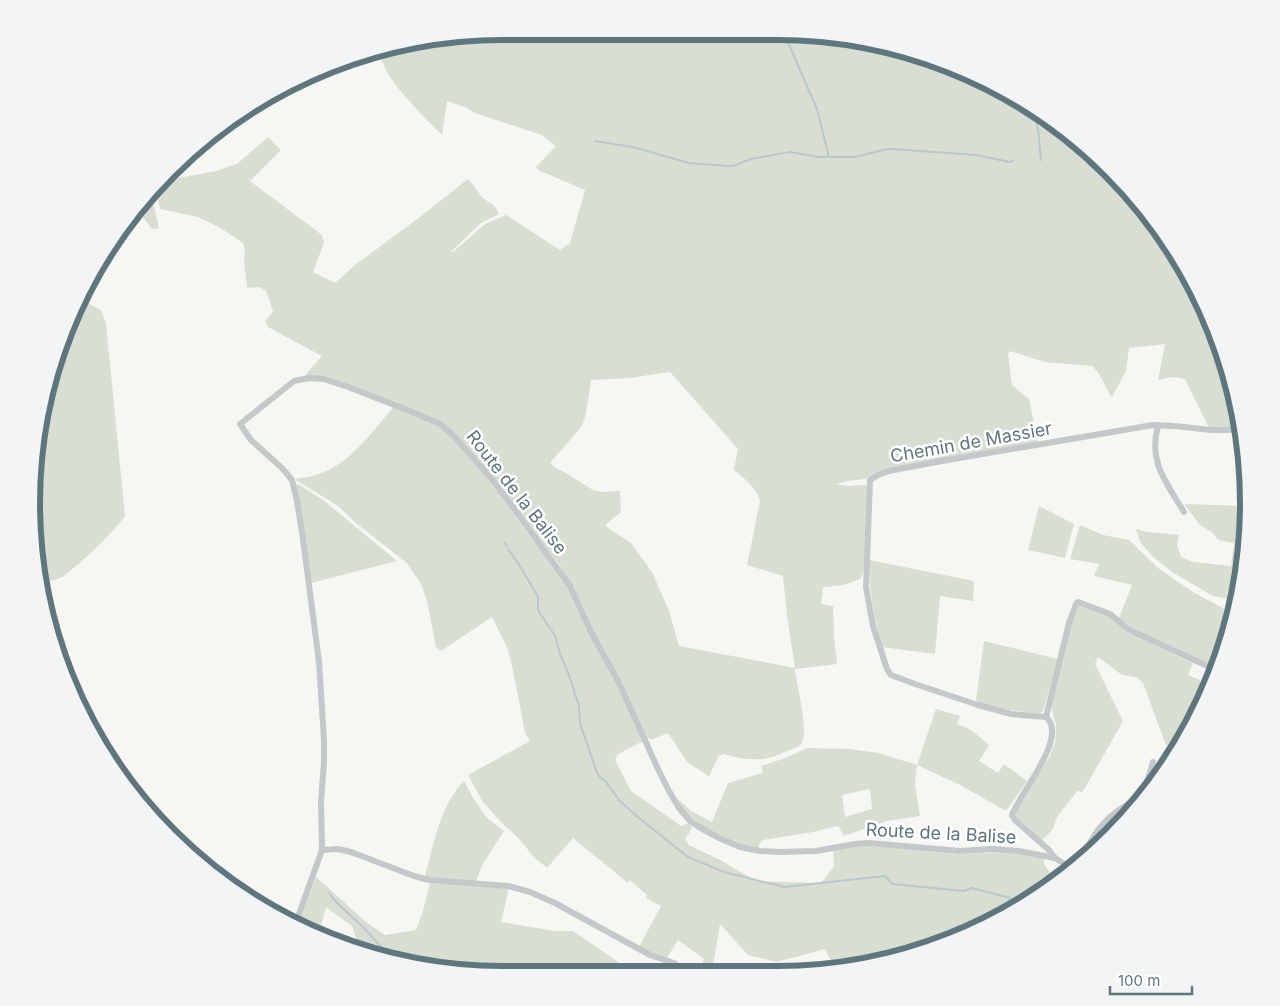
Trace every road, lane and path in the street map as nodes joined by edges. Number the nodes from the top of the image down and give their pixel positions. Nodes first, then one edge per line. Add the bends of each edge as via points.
1 (1158, 426) junction
2 (1234, 430) edge
3 (1184, 512) dead end
4 (1210, 667) edge
5 (1046, 717) junction
6 (1152, 762) dead end
7 (1147, 780) edge
8 (1127, 805) edge
9 (1089, 844) edge
10 (322, 850) junction
11 (1055, 858) junction
12 (1065, 865) edge
13 (298, 918) edge
14 (678, 966) edge

1 - 2 street, Chemin de Massier
1 - 3 street via 1154,444 1157,464
1 - 5 street, Chemin de Massier via 942,461 889,471 870,480 866,586 873,626 891,675 1011,714
4 - 5 street via 1134,632 1110,614 1078,602
5 - 11 street via 1051,724 1050,746 1012,815
6 - 7 street
8 - 9 street via 1109,818
10 - 11 street, Route de la Balise via 324,740 321,680 297,501 292,480 251,440 240,424 294,381 309,378 324,379 440,424 479,464 570,586 669,791 679,808 699,828 740,847 760,851 816,852 869,843 960,851 1019,851
10 - 13 street
10 - 14 street via 351,852 429,880 508,886 530,892 650,955
11 - 12 street

